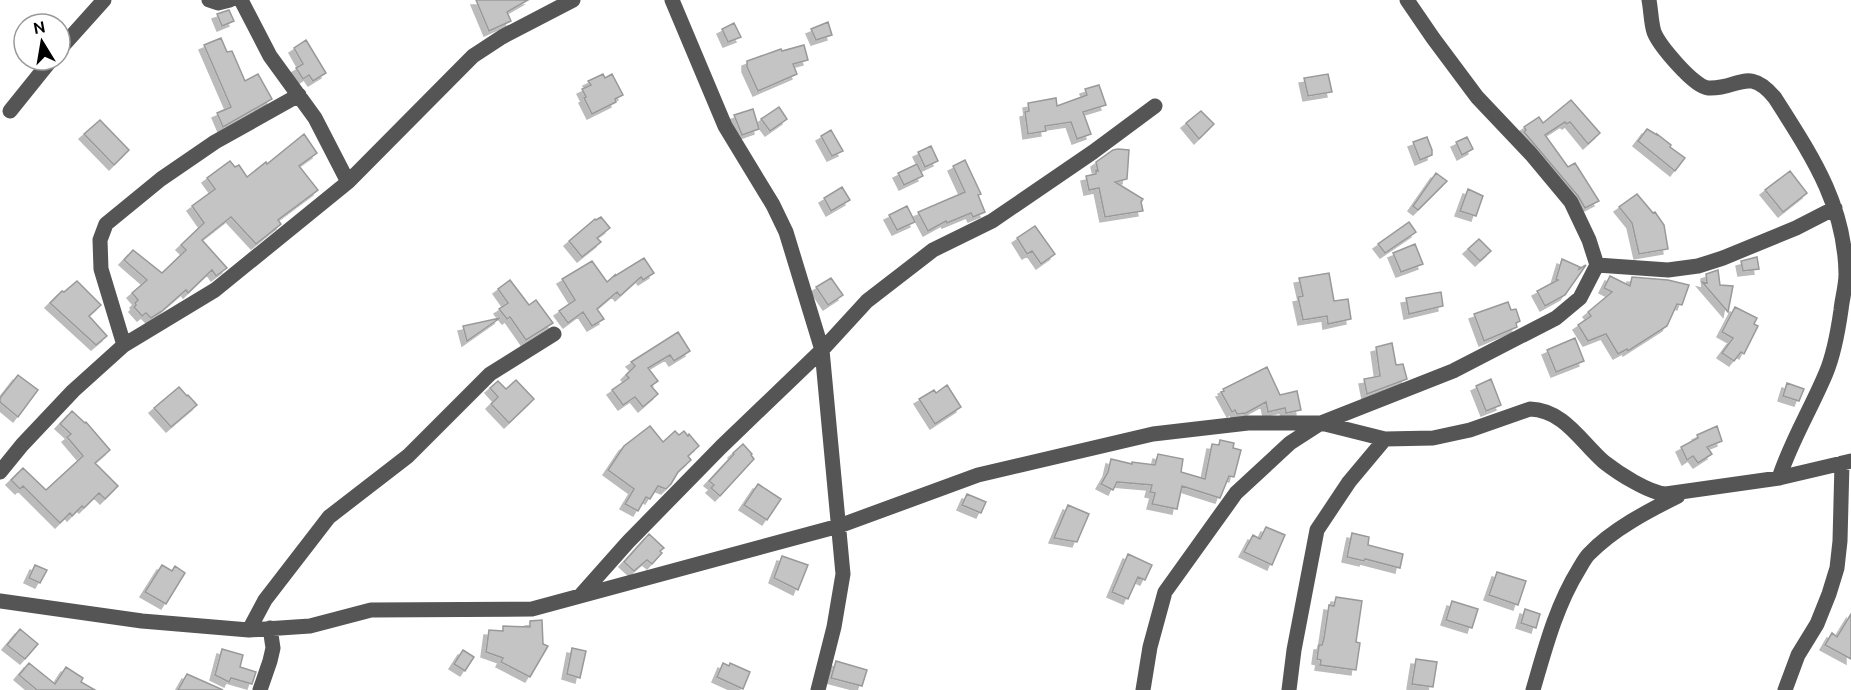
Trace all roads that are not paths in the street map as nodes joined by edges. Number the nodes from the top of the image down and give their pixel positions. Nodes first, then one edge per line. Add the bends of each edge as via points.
1 (104, 0) edge
2 (208, 0) edge
3 (230, 0) edge
4 (241, 0) edge
5 (573, 0) edge
6 (672, 0) edge
7 (1407, 0) edge
8 (1649, 0) edge
9 (72, 36) edge
10 (41, 72) edge
11 (299, 95) junction
12 (1155, 106) dead end
13 (10, 111) dead end
14 (348, 182) junction
15 (1835, 208) junction
16 (1597, 265) junction
17 (554, 334) dead end
18 (124, 345) junction
19 (822, 350) junction
20 (1321, 423) junction
21 (1385, 439) junction
22 (1847, 462) edge
23 (0, 472) edge
24 (1779, 478) junction
25 (1685, 493) junction
26 (839, 526) junction
27 (580, 596) junction
28 (0, 601) edge
29 (270, 628) junction
30 (249, 630) junction
31 (260, 690) edge
32 (818, 690) edge
33 (1143, 690) edge
34 (1289, 690) edge
35 (1533, 690) edge
36 (1785, 690) edge

1 - 9 street
2 - 3 street
4 - 11 street via 270,56
5 - 14 street via 473,56
6 - 19 street via 725,126 786,232
7 - 16 street via 1477,97 1571,202
8 - 15 street via 1654,33 1698,84 1706,88 1755,81 1766,87 1819,170
10 - 13 street
11 - 14 street
11 - 18 street via 214,142 106,224 100,240 101,269
12 - 19 street via 992,221 933,250 867,301
14 - 18 street via 215,290
15 - 16 street via 1796,228 1698,266 1668,270
15 - 24 street via 1842,228 1846,275 1839,321 1827,370
16 - 20 street via 1580,298 1556,318 1453,371
17 - 30 street via 490,374 408,456 329,517 264,600
18 - 23 street via 73,391
19 - 26 street
19 - 27 street via 721,447
20 - 21 street
20 - 26 street via 1248,423 1153,434 978,475
20 - 33 street via 1290,443 1236,493 1165,592
21 - 25 street via 1433,438 1530,409 1540,410 1563,420 1605,462 1649,490
21 - 34 street via 1349,482 1317,530
22 - 24 street
22 - 36 street via 1837,568 1817,624 1798,654
24 - 25 street
25 - 35 street via 1646,511 1588,555 1567,588
26 - 27 street
26 - 32 street via 843,574
27 - 29 street via 532,609 371,610 310,626
28 - 30 street via 142,621
29 - 30 street
29 - 31 street via 273,648

